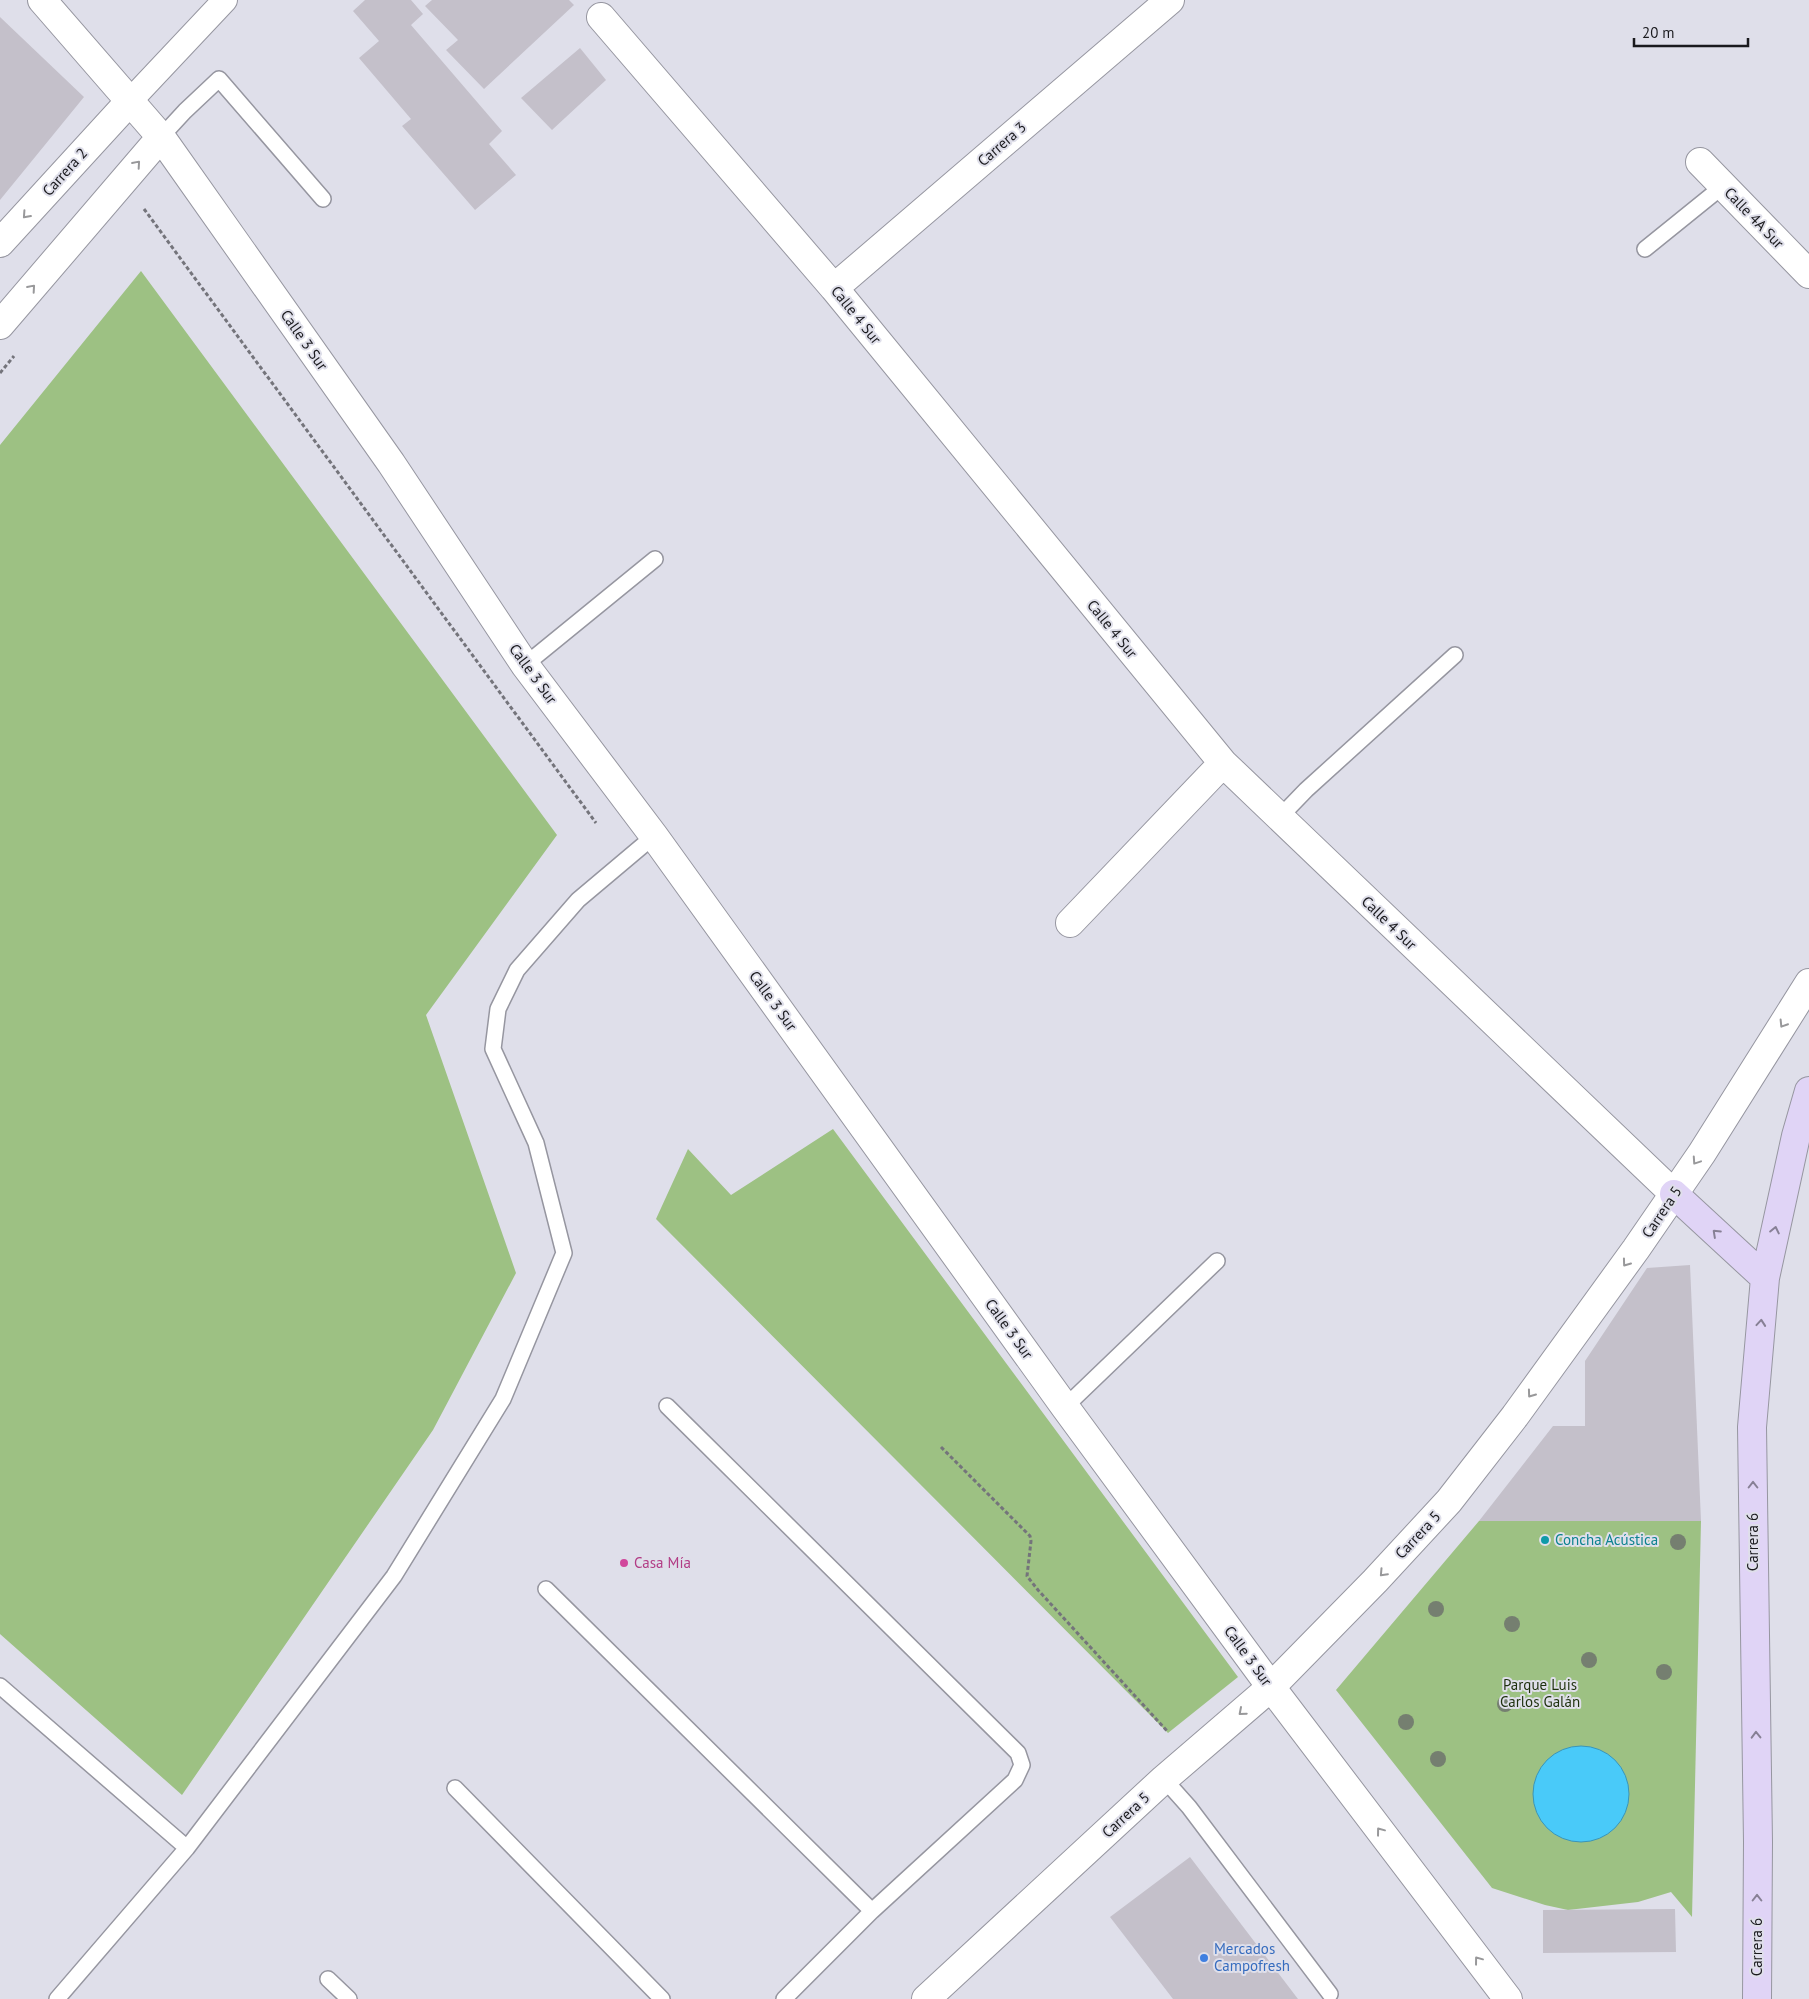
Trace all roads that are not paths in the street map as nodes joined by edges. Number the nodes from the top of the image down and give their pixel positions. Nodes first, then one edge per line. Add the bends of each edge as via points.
1 (42, 0) edge
2 (225, 0) edge
3 (1170, 0) edge
4 (601, 17) dead end
5 (130, 101) junction
6 (161, 137) junction
7 (1700, 162) dead end
8 (1723, 186) junction
9 (324, 199) dead end
10 (0, 243) edge
11 (1645, 249) dead end
12 (1809, 274) edge
13 (834, 288) junction
14 (0, 325) edge
15 (655, 559) dead end
16 (1455, 655) dead end
17 (525, 665) junction
18 (1223, 763) junction
19 (1279, 818) junction
20 (654, 836) junction
21 (1070, 923) dead end
22 (1809, 983) edge
23 (1809, 1091) edge
24 (1674, 1194) junction
25 (1217, 1261) dead end
26 (1765, 1278) junction
27 (667, 1406) dead end
28 (1065, 1407) junction
29 (546, 1589) dead end
30 (0, 1686) edge
31 (1271, 1687) junction
32 (1164, 1779) junction
33 (455, 1788) dead end
34 (187, 1848) junction
35 (872, 1911) junction
36 (328, 1979) dead end
37 (1330, 1994) dead end
38 (789, 1998) edge
39 (57, 1999) edge
40 (349, 1999) edge
41 (662, 1999) edge
42 (926, 1999) edge
43 (1508, 1999) edge
44 (1757, 1999) edge

1 - 5 street, Calle 3 Sur
2 - 5 street
3 - 13 street, Carrera 3
4 - 13 street, Calle 4 Sur
5 - 6 street, Calle 3 Sur
5 -> 10 street, Carrera 2
6 - 9 lane via 219,79
14 -> 6 street
6 - 17 street, Calle 3 Sur via 391,463
7 - 8 street, Calle 4A Sur
8 - 11 lane
8 - 12 street, Calle 4A Sur
13 - 18 street, Calle 4 Sur
15 - 17 lane
16 - 19 lane
17 - 20 street, Calle 3 Sur
18 - 19 street, Calle 4 Sur
18 - 21 street
19 - 24 street, Calle 4 Sur
20 - 28 street, Calle 3 Sur
20 - 34 lane via 578,900 517,970 498,1009 493,1049 536,1143 564,1253 502,1399 394,1576
22 -> 24 street, Carrera 5
26 -> 23 main road, Carrera 6
26 -> 24 main road
24 -> 31 street, Carrera 5 via 1521,1408 1449,1501
25 - 28 lane
44 -> 26 main road, Carrera 6 via 1752,1427
27 - 35 lane via 1018,1752 1022,1765 1015,1780
28 - 31 street, Calle 3 Sur
29 - 35 lane
30 - 34 lane
31 -> 32 street, Carrera 5
43 -> 31 street, Calle 3 Sur
32 - 37 lane via 1189,1807
32 - 42 street, Carrera 5
33 - 41 lane
34 - 39 lane
35 - 38 lane
36 - 40 lane

